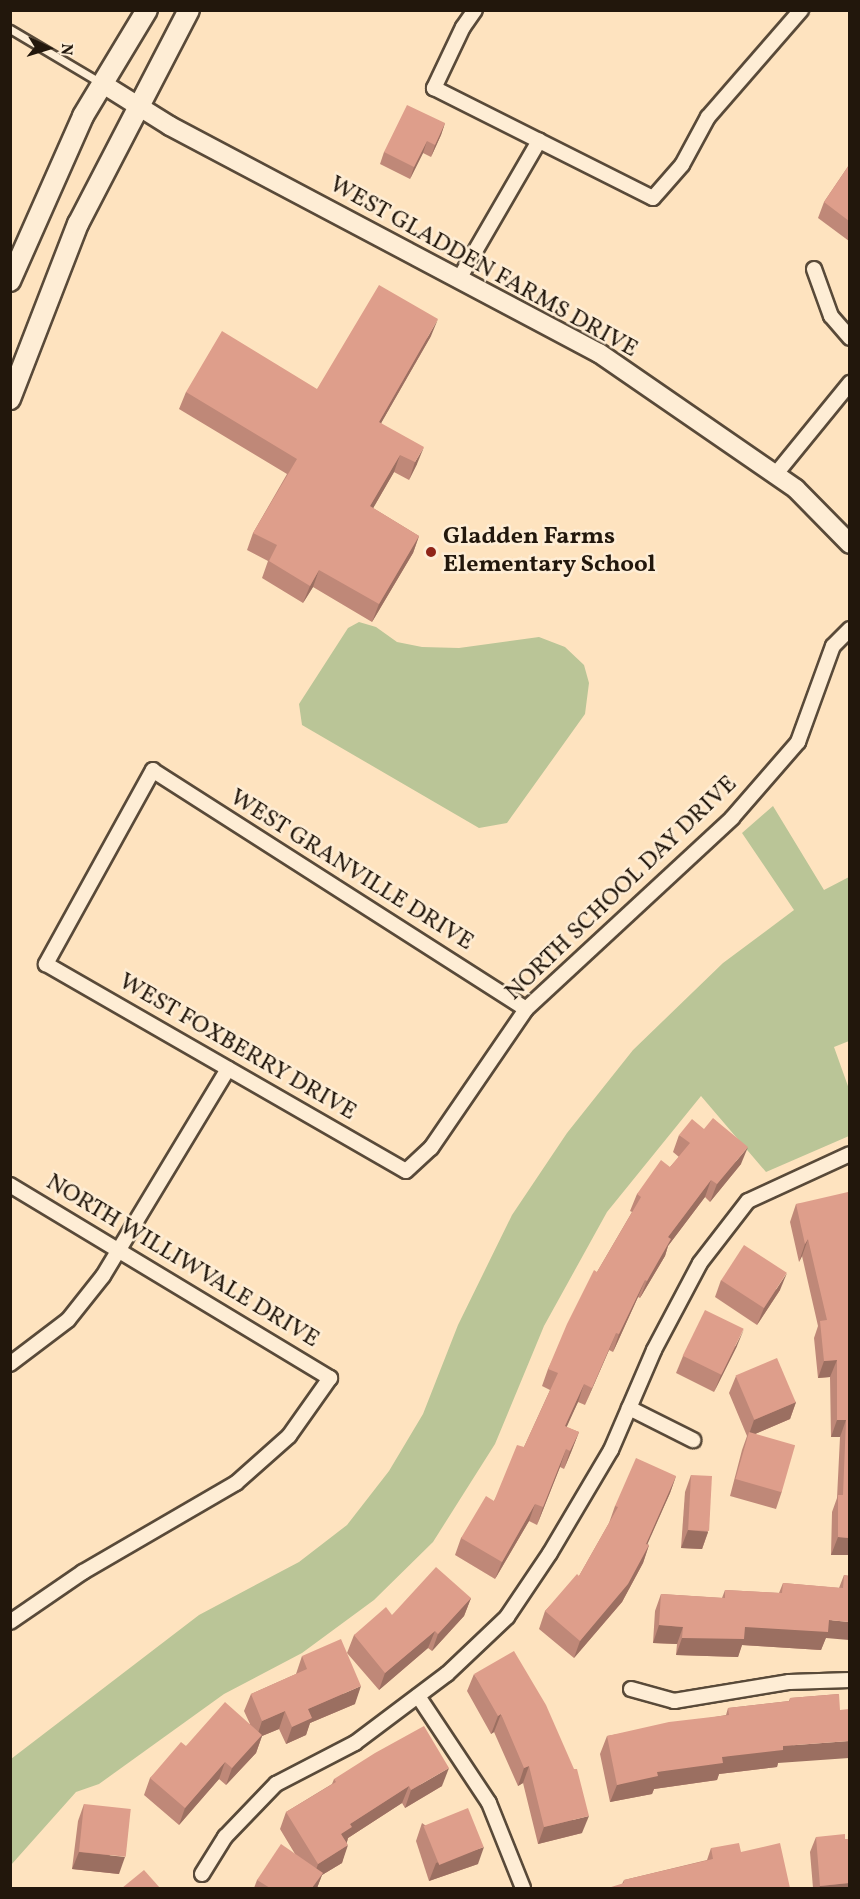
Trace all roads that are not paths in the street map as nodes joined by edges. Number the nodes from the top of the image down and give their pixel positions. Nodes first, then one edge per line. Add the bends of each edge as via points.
1 (147, 10) edge
2 (189, 10) edge
3 (475, 10) edge
4 (801, 10) edge
5 (10, 29) edge
6 (103, 84) junction
7 (138, 106) junction
8 (539, 141) junction
9 (814, 269) dead end
10 (459, 279) junction
11 (10, 280) edge
12 (849, 338) edge
13 (849, 383) edge
14 (10, 399) edge
15 (776, 475) junction
16 (849, 544) edge
17 (849, 629) edge
18 (153, 770) joint
19 (526, 1009) junction
20 (228, 1069) junction
21 (849, 1154) edge
22 (406, 1171) joint
23 (10, 1185) edge
24 (119, 1250) junction
25 (10, 1364) edge
26 (629, 1408) junction
27 (693, 1440) dead end
28 (10, 1622) edge
29 (849, 1680) edge
30 (631, 1689) dead end
31 (418, 1696) junction
32 (202, 1874) dead end
33 (523, 1888) edge

1 - 6 main road
2 - 7 main road
3 - 8 street via 434,88
4 - 8 street via 708,117 682,165 653,198
5 - 6 lane
6 - 7 street, WEST GLADDEN FARMS DRIVE
6 - 11 main road via 83,116
7 - 10 street, WEST GLADDEN FARMS DRIVE
7 - 14 main road via 78,224
8 - 10 street
9 - 12 street via 831,316
10 - 15 street, WEST GLADDEN FARMS DRIVE via 599,353
13 - 15 street
15 - 16 street, WEST GLADDEN FARMS DRIVE via 796,489
17 - 19 street, NORTH SCHOOL DAY DRIVE via 833,646 798,742 732,818
18 - 19 street, WEST GRANVILLE DRIVE
18 - 20 street, WEST FOXBERRY DRIVE via 46,964
19 - 22 street, NORTH SCHOOL DAY DRIVE via 431,1148
20 - 22 street, WEST FOXBERRY DRIVE
20 - 24 street
21 - 26 street via 748,1201 700,1263 654,1350
23 - 24 street, NORTH WILLIWVALE DRIVE
24 - 25 street via 68,1320
24 - 28 street, NORTH WILLIWVALE DRIVE via 330,1378 289,1436 236,1484 83,1572
26 - 27 street
26 - 31 street via 605,1460 507,1617
29 - 30 street via 789,1682 674,1701
31 - 32 street via 355,1743 276,1784 225,1837
31 - 33 street via 489,1803

